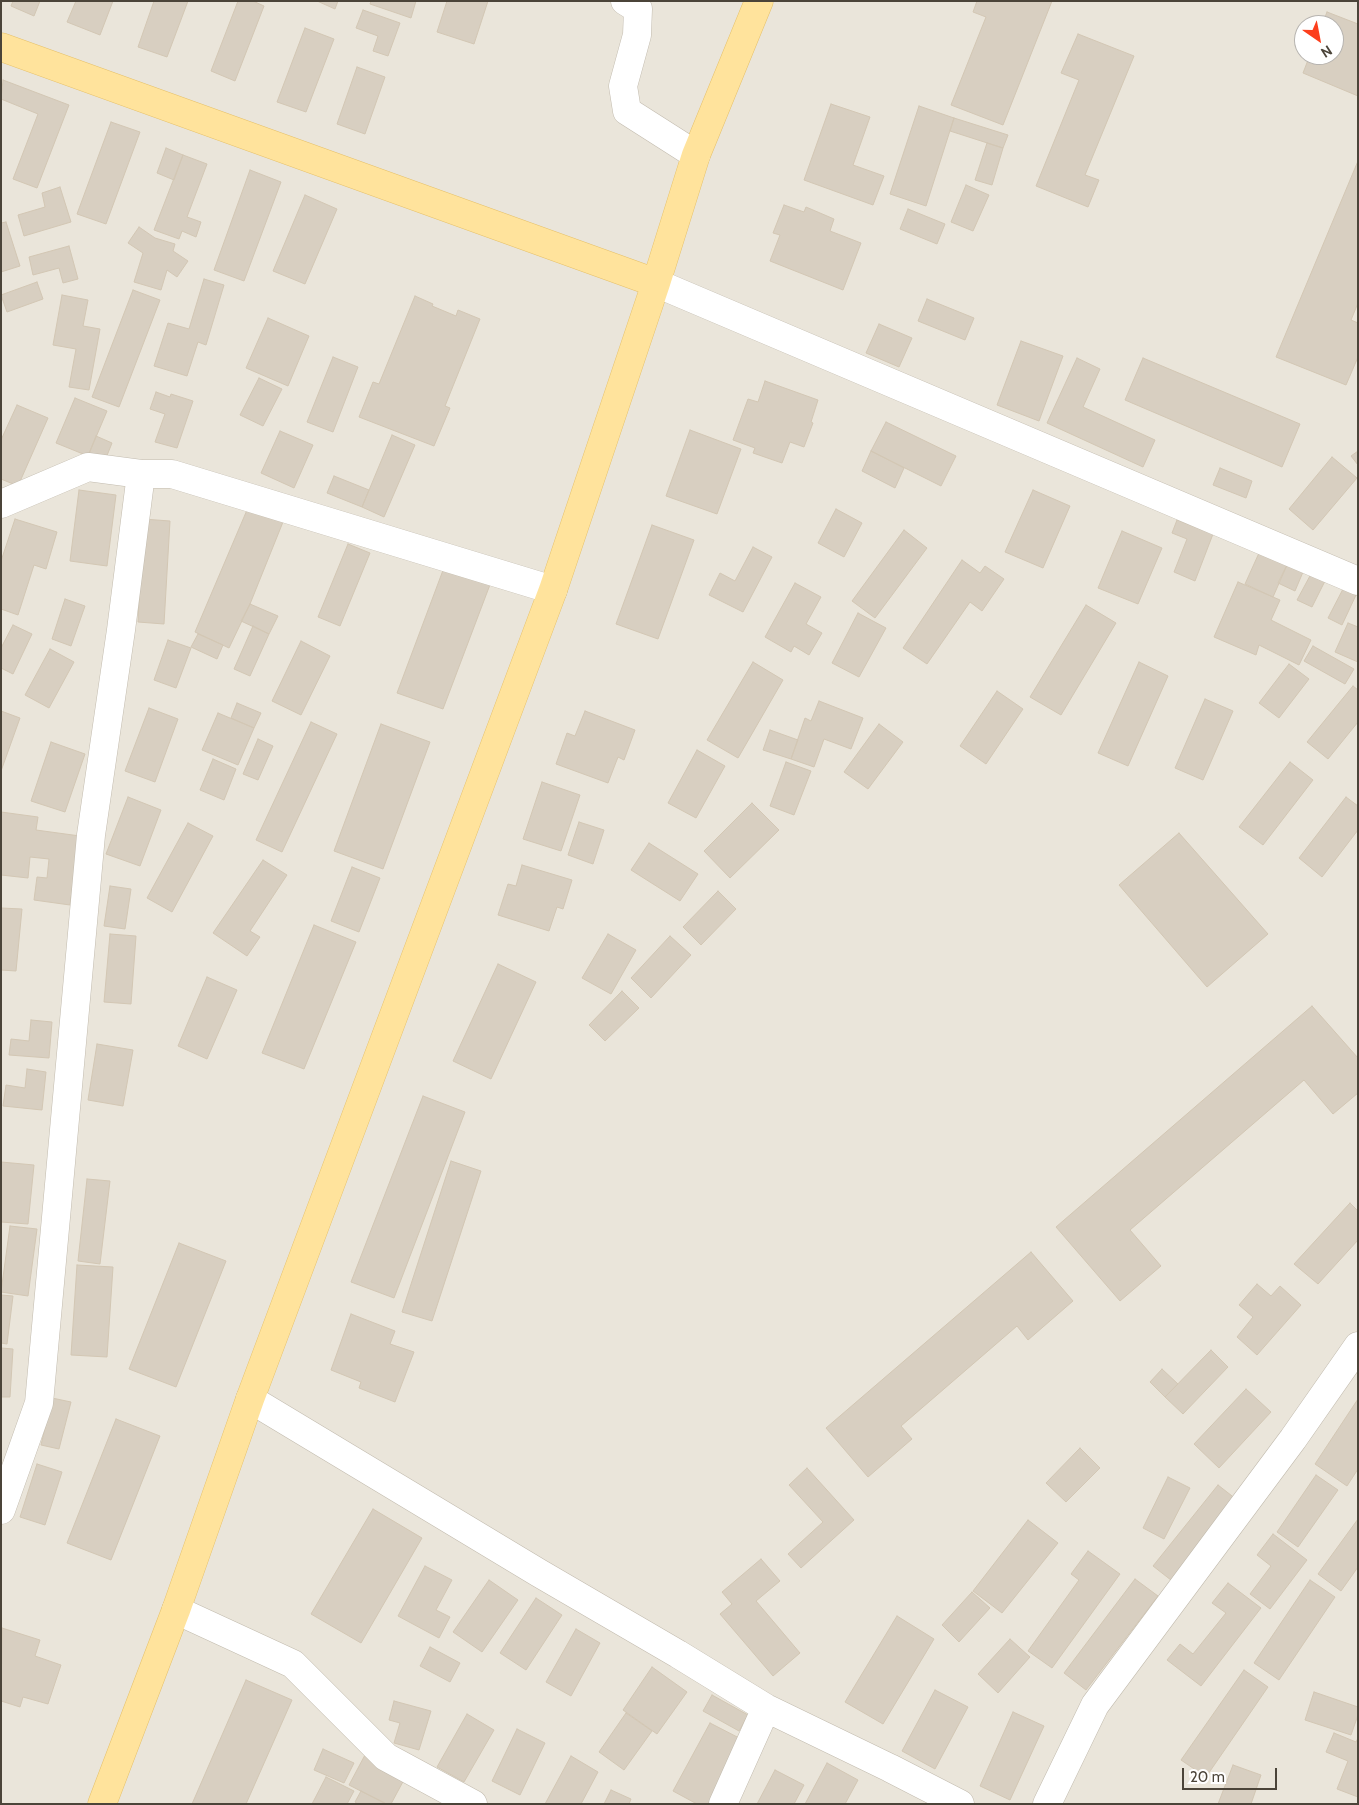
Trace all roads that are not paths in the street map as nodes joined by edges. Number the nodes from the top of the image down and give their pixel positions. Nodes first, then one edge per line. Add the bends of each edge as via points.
1 (625, 1) edge
2 (759, 1) edge
3 (1, 46) edge
4 (696, 155) junction
5 (656, 282) junction
6 (141, 474) junction
7 (1, 504) edge
8 (1358, 581) edge
9 (553, 590) junction
10 (1358, 1346) edge
11 (250, 1399) junction
12 (1, 1510) edge
13 (176, 1610) junction
14 (766, 1708) junction
15 (102, 1804) edge
16 (473, 1804) edge
17 (724, 1804) edge
18 (960, 1804) edge
19 (1047, 1804) edge

1 - 4 street via 638,9 636,35 622,86 627,111
2 - 4 main road
3 - 5 main road
4 - 5 main road
5 - 8 street
5 - 9 main road
6 - 7 street via 88,467
6 - 9 street via 172,474
6 - 12 street via 91,835 39,1403
9 - 11 main road
10 - 19 street via 1288,1447 1095,1705
11 - 13 main road
11 - 14 street
13 - 15 main road
13 - 16 street via 293,1664 386,1757
14 - 17 street
14 - 18 street

